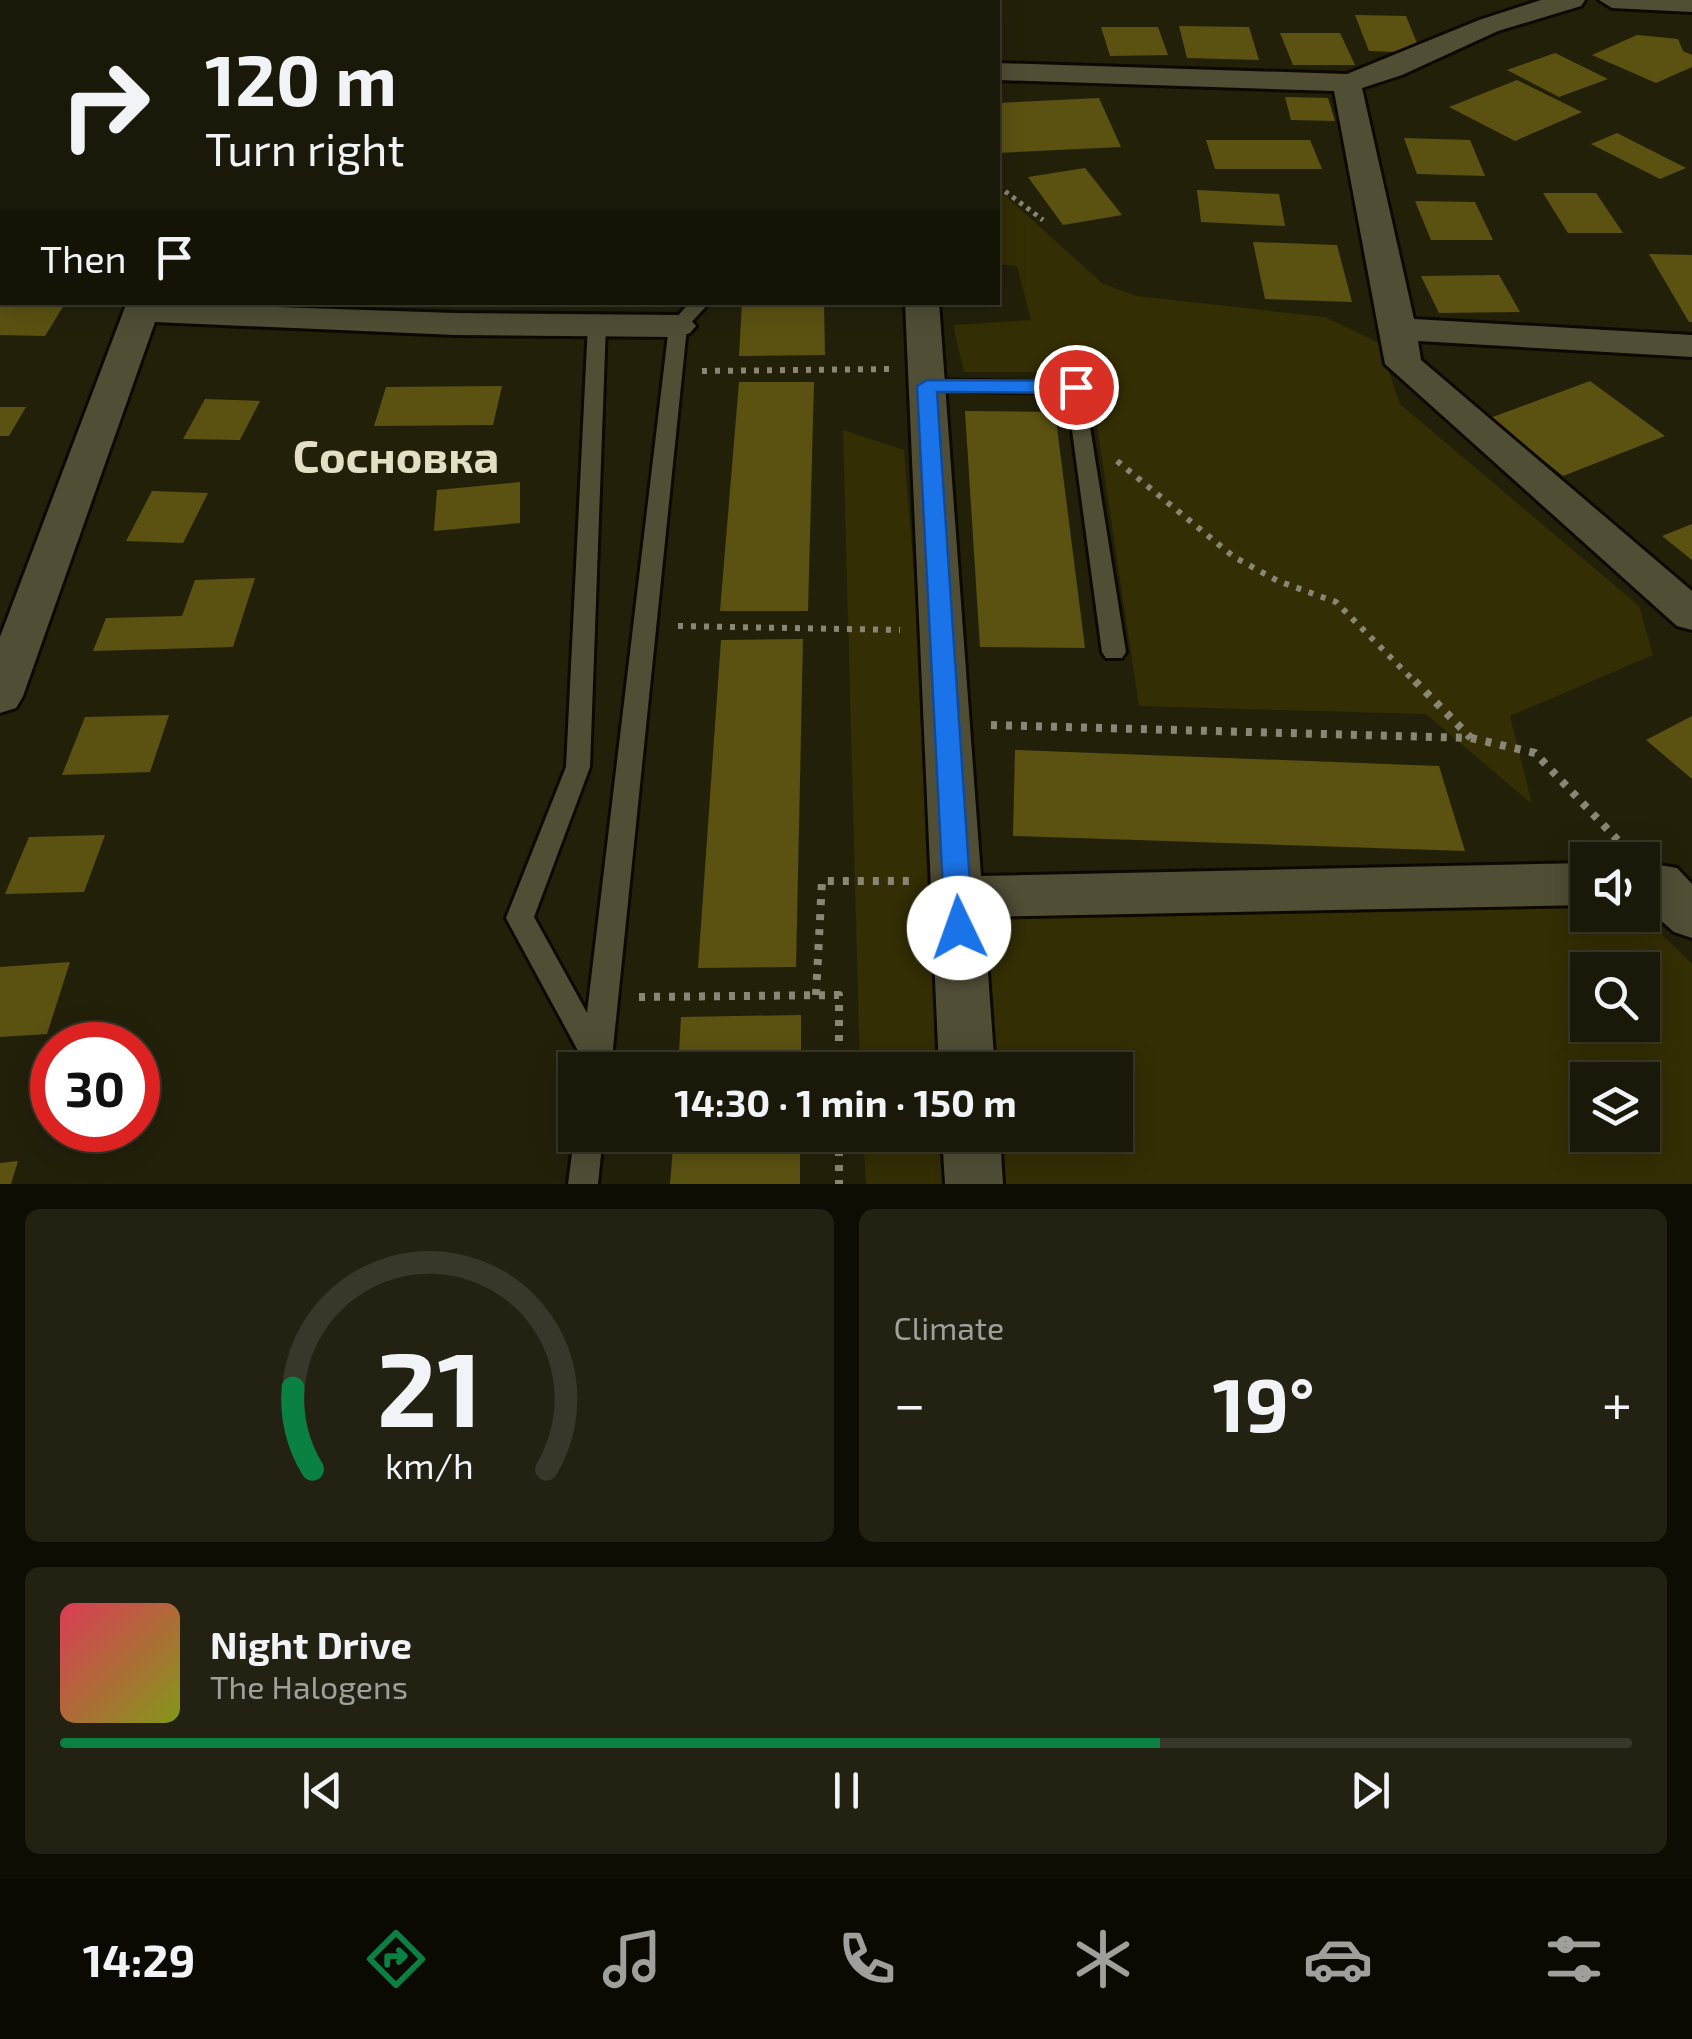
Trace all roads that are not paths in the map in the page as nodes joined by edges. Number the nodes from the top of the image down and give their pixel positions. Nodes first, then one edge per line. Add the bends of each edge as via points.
1 (1572, 0) edge
2 (1612, 0) edge
3 (1692, 4) edge
4 (1000, 72) edge
5 (1347, 83) junction
6 (485, 305) edge
7 (922, 305) edge
8 (144, 307) edge
9 (690, 314) edge
10 (455, 324) junction
11 (597, 324) junction
12 (1398, 329) junction
13 (1692, 346) edge
14 (926, 377) junction
15 (1692, 615) edge
16 (1114, 652) dead end
17 (0, 696) edge
18 (1570, 884) edge
19 (1660, 884) edge
20 (957, 889) junction
21 (1692, 916) edge
22 (590, 1052) edge
23 (597, 1052) edge
24 (967, 1052) edge
25 (586, 1152) edge
26 (972, 1152) edge
27 (583, 1184) edge
28 (974, 1184) edge

1 - 5 street via 1458,27 1389,74
2 - 3 street
4 - 5 street
5 - 12 street
6 - 10 street
7 - 14 street
8 - 10 street
8 - 17 street
9 - 11 street
9 - 23 lane via 672,371
10 - 11 street
11 - 22 lane via 578,766 520,918
12 - 13 street
12 - 15 street via 1402,364
14 - 16 lane via 1076,387
14 - 20 street
18 - 20 street
19 - 21 street
20 - 24 street
25 - 27 lane
26 - 28 street

